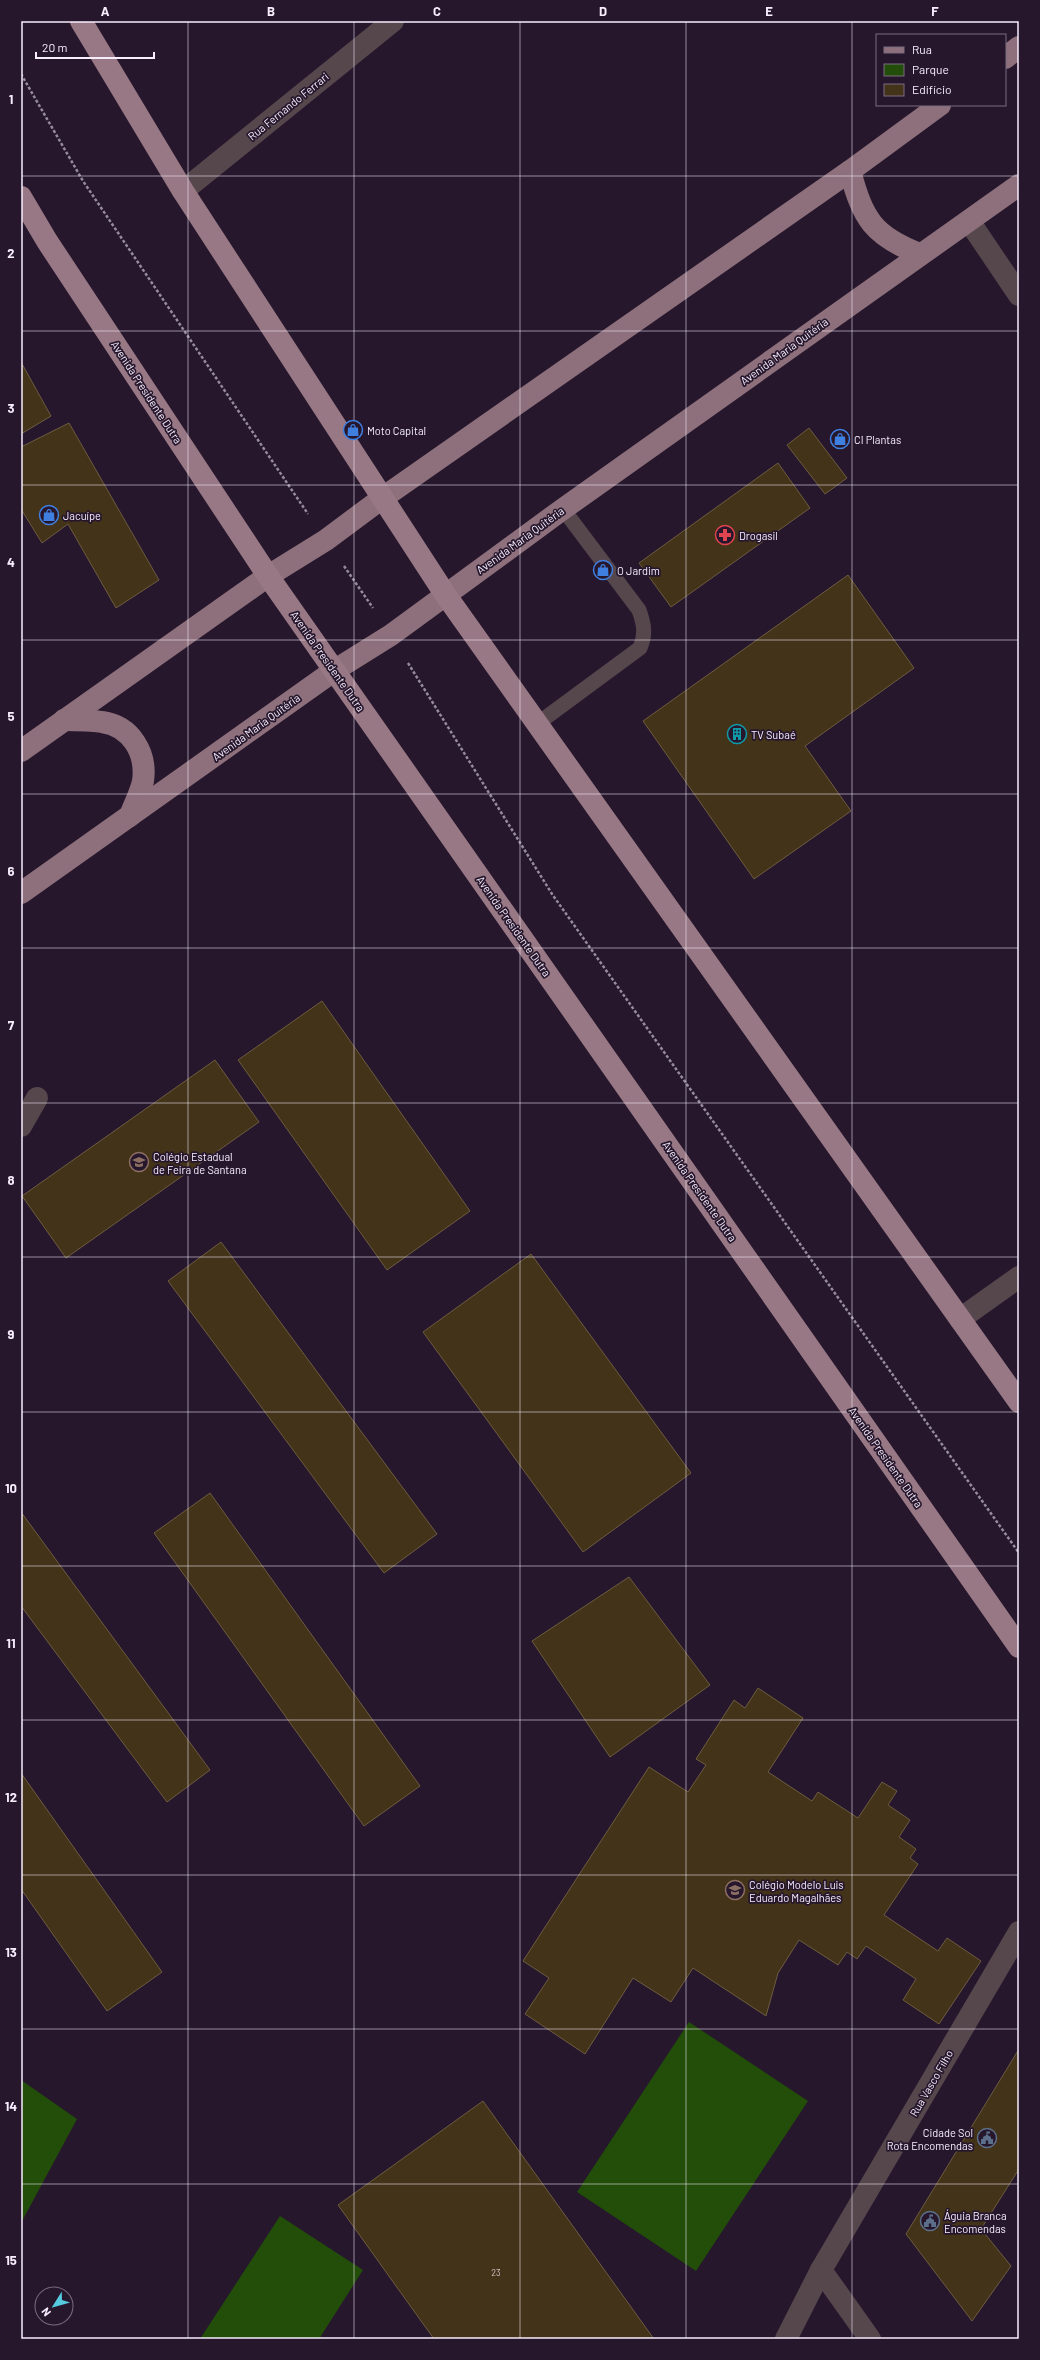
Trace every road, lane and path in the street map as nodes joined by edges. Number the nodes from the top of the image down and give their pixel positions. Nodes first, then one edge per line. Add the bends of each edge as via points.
1 (81, 21) edge
2 (393, 21) edge
3 (1019, 47) edge
4 (1006, 57) edge
5 (21, 74) edge
6 (939, 106) edge
7 (850, 171) junction
8 (1019, 185) edge
9 (183, 191) junction
10 (21, 197) edge
11 (969, 221) junction
12 (920, 254) junction
13 (1019, 295) edge
14 (381, 498) junction
15 (563, 509) junction
16 (326, 540) junction
17 (268, 576) junction
18 (445, 594) junction
19 (391, 635) junction
20 (335, 670) junction
21 (64, 720) junction
22 (537, 724) junction
23 (21, 751) edge
24 (130, 816) junction
25 (21, 893) edge
26 (38, 1098) dead end
27 (21, 1126) edge
28 (1019, 1277) edge
29 (960, 1319) junction
30 (1019, 1402) edge
31 (1019, 1553) edge
32 (1019, 1647) edge
33 (1019, 1932) edge
34 (821, 2270) junction
35 (786, 2339) edge
36 (870, 2339) edge

1 - 9 highway
2 - 9 street, Rua Fernando Ferrari
3 - 4 main road
5 - 16 path via 83,181
6 - 7 main road
7 - 12 main road via 858,204 870,221 900,246
7 - 14 main road
8 - 11 main road, Avenida Maria Quitéria
9 - 14 highway
10 - 17 highway, Avenida Presidente Dutra via 47,241
11 - 12 main road, Avenida Maria Quitéria
11 - 13 street
12 - 15 main road, Avenida Maria Quitéria
14 - 16 main road
14 - 18 highway
15 - 18 main road, Avenida Maria Quitéria
15 - 22 lane via 639,610 644,624 644,637 640,648
16 - 17 main road
16 - 19 path
17 - 20 highway, Avenida Presidente Dutra
17 - 21 main road
18 - 19 main road, Avenida Maria Quitéria
18 - 22 highway
19 - 20 main road, Avenida Maria Quitéria
19 - 31 path via 552,894
20 - 24 main road, Avenida Maria Quitéria
20 - 32 highway, Avenida Presidente Dutra
21 - 23 main road
21 - 24 main road via 102,722 119,728 134,739 143,760 143,782
22 - 29 highway
24 - 25 main road, Avenida Maria Quitéria
26 - 27 street
28 - 29 street
29 - 30 highway
33 - 34 street, Rua Vasco Filho
34 - 35 street, Rua Vasco Filho
34 - 36 street

